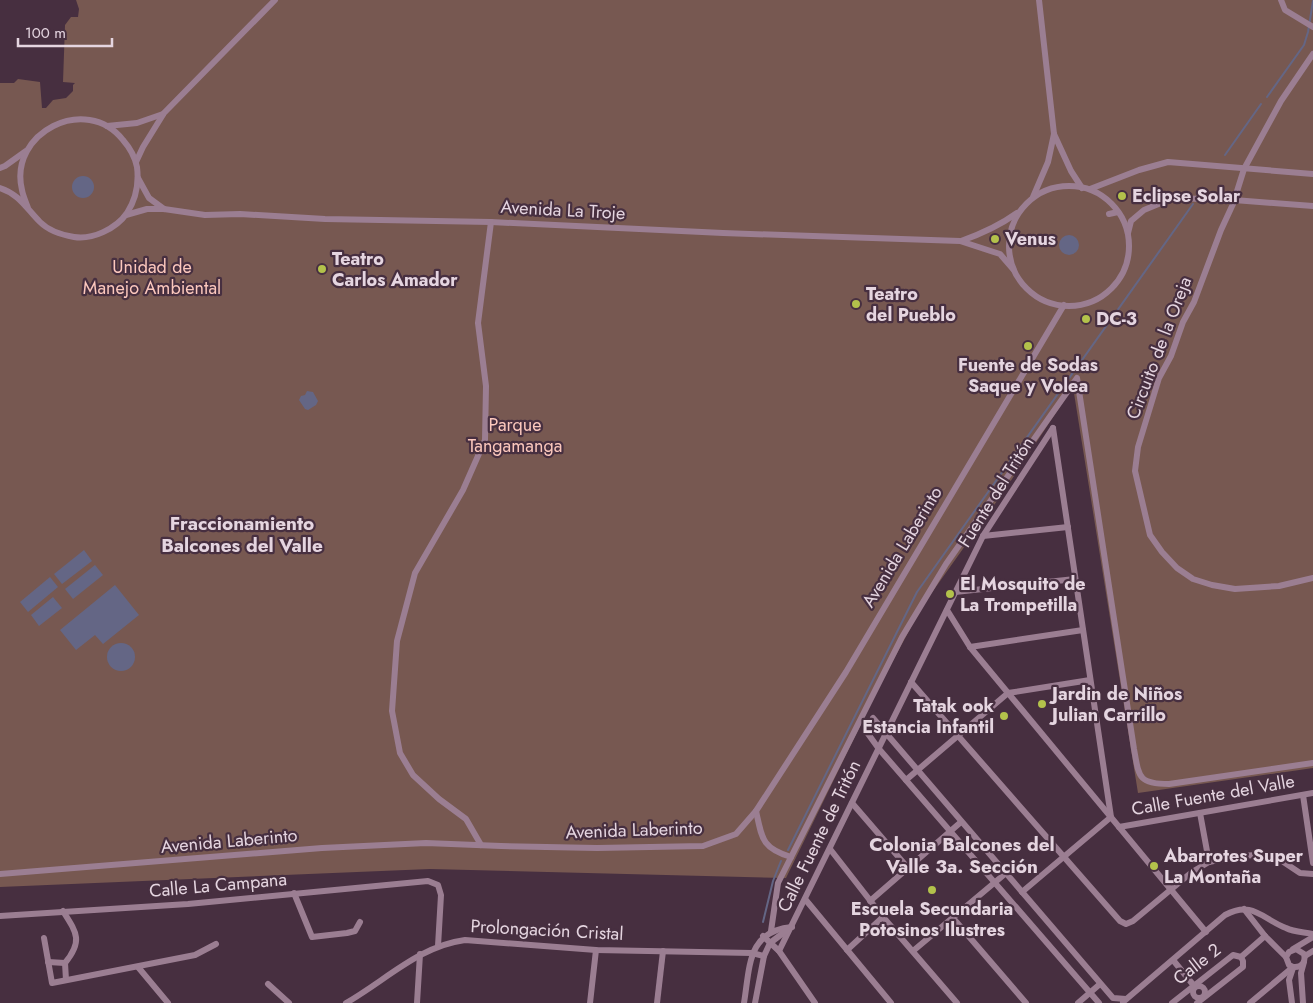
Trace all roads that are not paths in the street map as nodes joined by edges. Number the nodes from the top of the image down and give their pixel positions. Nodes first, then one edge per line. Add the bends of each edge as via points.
1 (275, 0) edge
2 (1038, 0) edge
3 (1281, 0) edge
4 (1311, 25) edge
5 (1313, 54) edge
6 (164, 113) junction
7 (107, 126) junction
8 (1054, 134) junction
9 (26, 152) junction
10 (136, 162) junction
11 (0, 168) edge
12 (1244, 169) junction
13 (1313, 174) edge
14 (138, 178) junction
15 (0, 188) edge
16 (1082, 188) junction
17 (1090, 189) junction
18 (1033, 197) junction
19 (1234, 200) junction
20 (1313, 206) edge
21 (28, 208) junction
22 (164, 209) junction
23 (1019, 212) junction
24 (1118, 212) junction
25 (126, 214) junction
26 (1109, 214) dead end
27 (491, 222) junction
28 (1128, 234) junction
29 (960, 241) junction
30 (1013, 268) junction
31 (1064, 306) junction
32 (1068, 527) junction
33 (983, 536) junction
34 (1313, 578) edge
35 (1075, 579) junction
36 (956, 592) junction
37 (947, 610) junction
38 (1083, 630) junction
39 (970, 647) junction
40 (1090, 680) junction
41 (911, 682) junction
42 (1008, 693) junction
43 (873, 718) dead end
44 (866, 731) dead end
45 (886, 734) junction
46 (958, 735) junction
47 (879, 749) junction
48 (1313, 762) edge
49 (917, 770) junction
50 (906, 780) junction
51 (1313, 794) edge
52 (1303, 795) junction
53 (852, 803) junction
54 (756, 811) junction
55 (1200, 813) junction
56 (1111, 817) junction
57 (961, 822) junction
58 (1119, 826) junction
59 (950, 831) junction
60 (481, 845) junction
61 (830, 849) junction
62 (1064, 856) junction
63 (791, 857) junction
64 (1209, 862) junction
65 (1313, 863) edge
66 (908, 868) junction
67 (1006, 873) junction
68 (0, 874) edge
69 (1313, 874) edge
70 (995, 882) junction
71 (1170, 889) junction
72 (1022, 892) junction
73 (294, 893) junction
74 (805, 900) junction
75 (870, 900) junction
76 (1244, 909) junction
77 (63, 911) junction
78 (0, 916) edge
79 (883, 917) junction
80 (953, 918) junction
81 (360, 922) dead end
82 (792, 927) junction
83 (771, 931) junction
84 (1206, 932) junction
85 (763, 936) junction
86 (1265, 936) junction
87 (1313, 936) edge
88 (44, 938) dead end
89 (770, 943) junction
90 (216, 944) dead end
91 (438, 946) junction
92 (1293, 949) junction
93 (596, 950) junction
94 (847, 950) junction
95 (663, 951) junction
96 (913, 951) junction
97 (1313, 951) edge
98 (779, 952) junction
99 (752, 953) junction
100 (420, 954) junction
101 (764, 956) junction
102 (1241, 957) junction
103 (1286, 957) junction
104 (1304, 959) junction
105 (1172, 960) junction
106 (48, 962) junction
107 (65, 963) junction
108 (138, 967) junction
109 (1294, 967) junction
110 (66, 980) junction
111 (1275, 983) junction
112 (268, 984) dead end
113 (1100, 984) junction
114 (1290, 984) junction
115 (1195, 986) junction
116 (1090, 993) junction
117 (1205, 999) edge
118 (1124, 1001) edge
119 (168, 1003) edge
120 (289, 1003) edge
121 (346, 1003) edge
122 (417, 1003) edge
123 (590, 1003) edge
124 (657, 1003) edge
125 (744, 1003) edge
126 (755, 1003) edge
127 (815, 1003) edge
128 (891, 1003) edge
129 (957, 1003) edge
130 (1026, 1003) edge
131 (1078, 1003) edge
132 (1099, 1003) edge
133 (1172, 1003) edge
134 (1197, 1003) edge
135 (1250, 1003) edge
136 (1292, 1003) edge
137 (1303, 1003) edge

1 - 6 street
2 - 8 street
3 - 4 street via 1285,10
5 - 12 street, Circuito de la Oreja via 1281,101
6 - 7 street via 137,123
6 - 10 street
7 - 9 street via 75,119 55,124 38,135
7 - 10 street via 120,135
8 - 16 street
8 - 18 street via 1048,162
9 - 11 street
9 - 21 street via 21,170 21,190
10 - 14 street
12 - 13 street
12 - 17 street via 1168,162
12 - 19 street, Circuito de la Oreja
14 - 22 street via 149,198
14 - 25 street via 135,197
15 - 21 street via 16,195
16 - 17 street
16 - 18 street via 1071,185 1051,188
17 - 24 street via 1108,200
18 - 23 street
19 - 20 street
19 - 28 street via 1173,198 1144,210 1131,221
19 - 34 street, Circuito de la Oreja via 1194,302 1159,378 1138,447 1135,471 1150,535 1177,568 1193,579 1235,589 1279,586
21 - 25 street via 41,223 57,233 76,237 112,228
22 - 25 street, Avenida La Troje
22 - 27 street, Avenida La Troje via 205,215 325,220
23 - 29 street, Avenida La Troje via 982,234
23 - 30 street via 1011,230 1009,249
24 - 26 street
24 - 28 street
27 - 29 street, Avenida La Troje
27 - 60 street via 478,323 486,386 485,440 463,490 416,573 397,641 392,711 400,753 413,775 466,819
28 - 31 street via 1128,255 1122,274 1111,289 1095,300
29 - 30 street, Avenida La Troje via 1000,254
30 - 31 street via 1023,285 1038,298
31 - 54 street, Avenida Laberinto via 846,672
32 - 33 street
32 - 33 street, Fuente del Tritón via 1053,428
32 - 35 street
33 - 36 street, Fuente del Tritón
35 - 36 street
35 - 38 street
36 - 37 street, Fuente del Tritón
37 - 39 street
37 - 41 street, Fuente del Tritón
38 - 39 street
38 - 40 street
39 - 42 street
40 - 42 street
40 - 56 street
41 - 45 street, Fuente del Tritón
41 - 46 street
42 - 46 street
42 - 56 street
43 - 45 street
44 - 47 street
45 - 47 street, Calle Fuente de Tritón
45 - 49 street
46 - 49 street
46 - 62 street
47 - 50 street
47 - 53 street, Calle Fuente de Tritón
48 - 63 street via 1169,784 1151,784 1143,780 1134,749 1077,378 924,599
49 - 50 street
49 - 57 street
50 - 59 street
51 - 52 street, Calle Fuente del Valle
52 - 55 street, Calle Fuente del Valle
52 - 65 street
53 - 61 street, Calle Fuente de Tritón
53 - 66 street
54 - 60 street, Avenida Laberinto via 736,834 703,846
54 - 63 street via 766,844
55 - 58 street, Calle Fuente del Valle
55 - 64 street
56 - 58 street
56 - 62 street, Calle Fuente del Valle
57 - 59 street
57 - 67 street
58 - 71 street
59 - 66 street
59 - 70 street
60 - 68 street, Avenida Laberinto via 426,843 322,848
61 - 74 street, Calle Fuente de Tritón
61 - 75 street
62 - 71 street via 1126,924
62 - 72 street, Calle Fuente del Valle
63 - 83 street via 778,883
64 - 69 street via 1258,855 1282,862 1300,873
64 - 71 street
66 - 75 street
67 - 70 street
67 - 72 street
70 - 80 street
70 - 116 street
71 - 84 street
72 - 113 street
73 - 77 street, Calle La Campana via 188,904
73 - 81 street via 312,937 355,931
73 - 91 street, Calle La Campana via 428,881 438,885 441,895
74 - 82 street, Calle Fuente de Tritón
74 - 94 street
75 - 79 street
76 - 84 street via 1225,915
76 - 86 street
76 - 87 street
77 - 78 street, Calle La Campana
77 - 107 street via 76,932 77,942
79 - 94 street
79 - 96 street
80 - 96 street
80 - 130 street
82 - 83 street
82 - 89 street
82 - 98 street, Calle Fuente de Tritón
83 - 85 street
84 - 105 street
85 - 89 street
85 - 99 street
86 - 102 street
86 - 103 street
87 - 92 street
88 - 106 street
89 - 98 street
89 - 101 street
90 - 108 street via 195,955
91 - 93 street, Prolongación Cristal via 464,940
91 - 100 street, Prolongación Cristal
92 - 103 street
92 - 104 street via 1302,951
93 - 95 street, Prolongación Cristal
93 - 123 street
94 - 128 street
95 - 99 street, Prolongación Cristal
95 - 124 street
96 - 129 street
97 - 104 street
98 - 127 street
99 - 101 street, Prolongación Cristal
99 - 125 street
100 - 121 street, Prolongación Cristal
100 - 122 street
101 - 126 street
102 - 115 street, Calle 2 via 1233,955
102 - 117 street via 1243,967
103 - 109 street
104 - 109 street via 1299,967
104 - 137 street via 1301,973
105 - 115 street
105 - 118 street
106 - 107 street
106 - 110 street via 52,983
107 - 110 street
108 - 110 street
108 - 119 street
109 - 111 street
109 - 114 street
111 - 114 street via 1284,978
111 - 135 street
112 - 120 street
113 - 116 street
113 - 118 street via 1113,998
114 - 136 street
115 - 117 street via 1204,989
115 - 133 street, Calle 2
116 - 131 street
116 - 132 street
117 - 134 street

